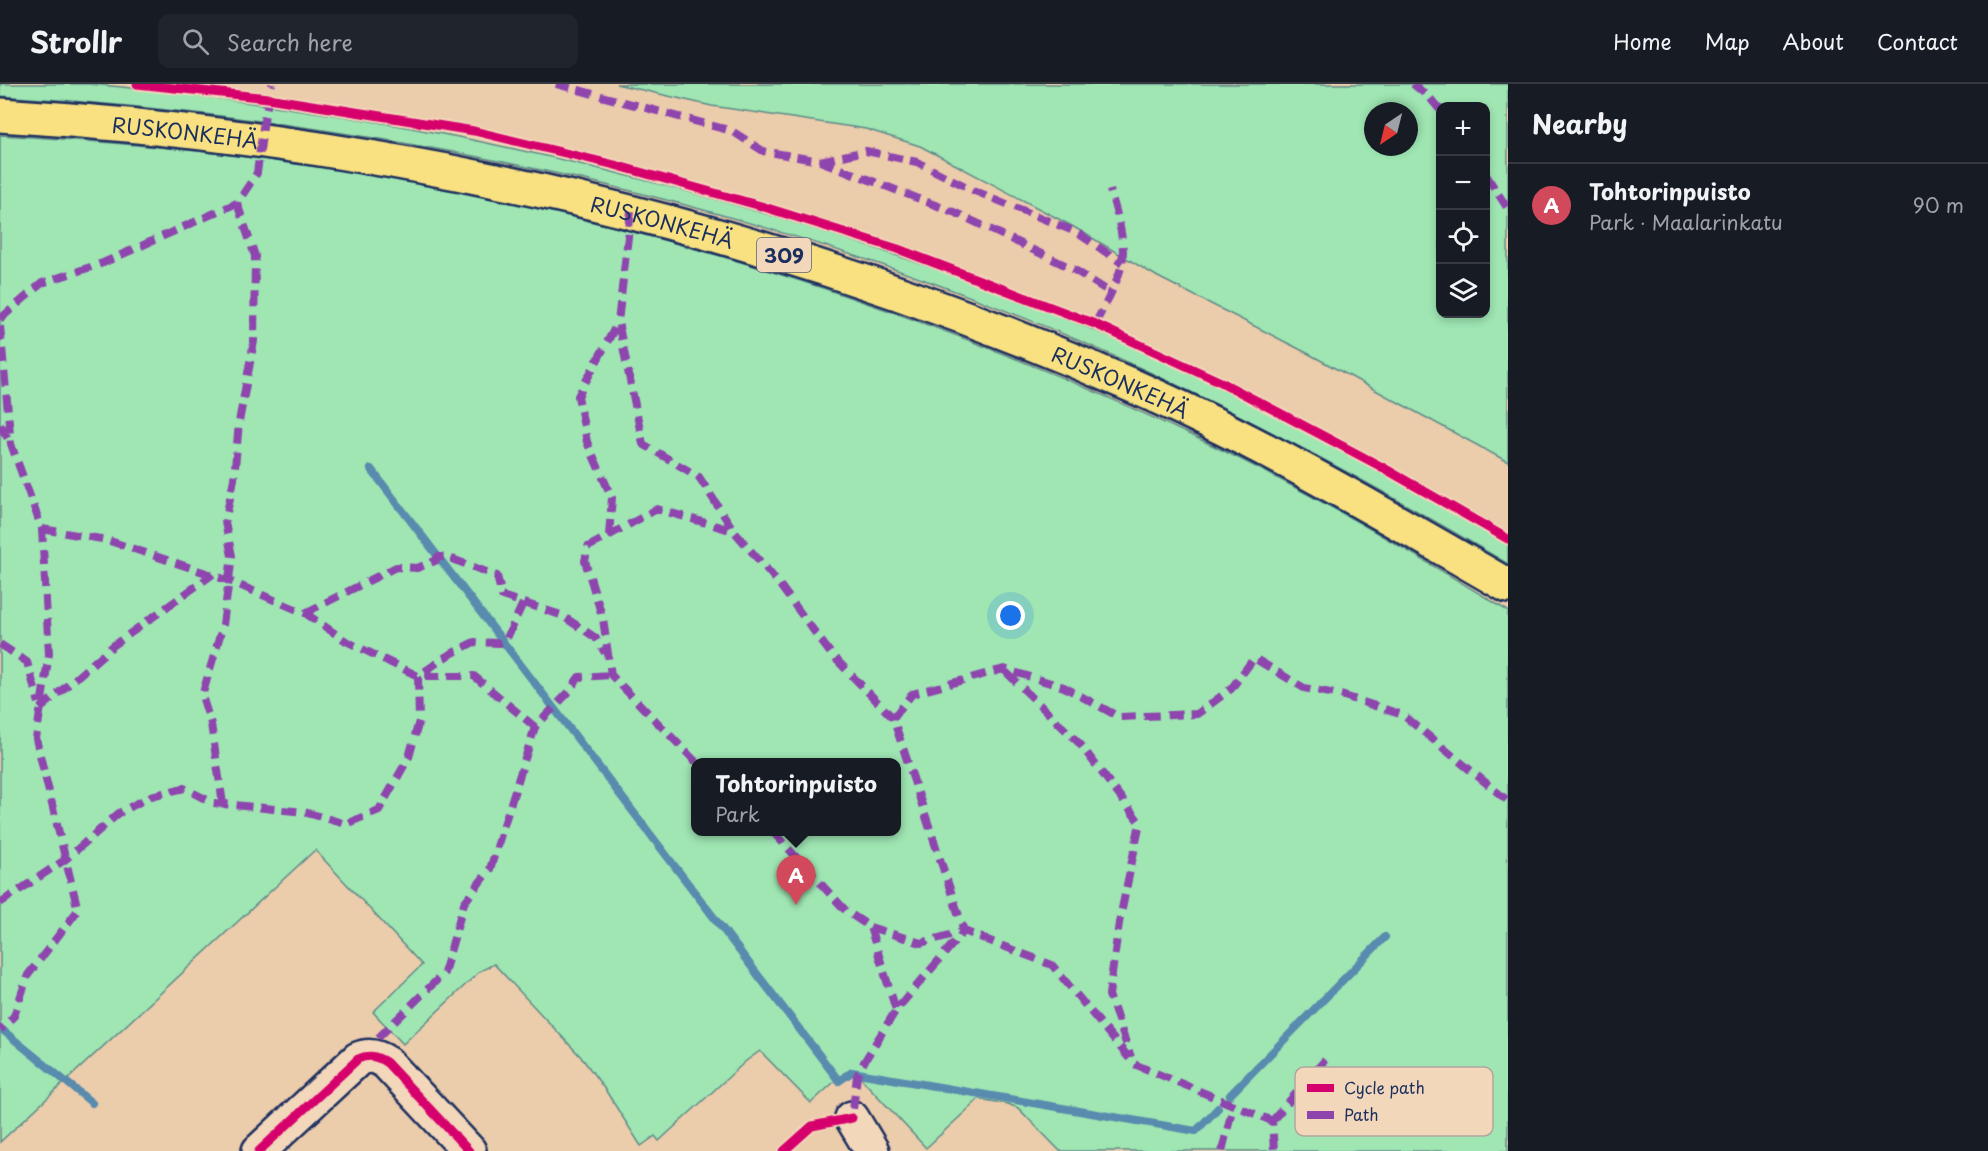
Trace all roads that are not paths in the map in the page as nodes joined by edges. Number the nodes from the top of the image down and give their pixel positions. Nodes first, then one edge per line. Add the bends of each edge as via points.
1 (0, 115) edge
2 (1508, 586) edge
3 (852, 1118) dead end
4 (259, 1151) edge
5 (469, 1151) edge
6 (872, 1151) edge

1 - 2 main road, RUSKONKEHÄ / 309 via 186,130 409,163 631,211 809,262 963,316 1136,387 1311,474
3 - 6 street
4 - 5 street via 358,1059 370,1056 387,1063

